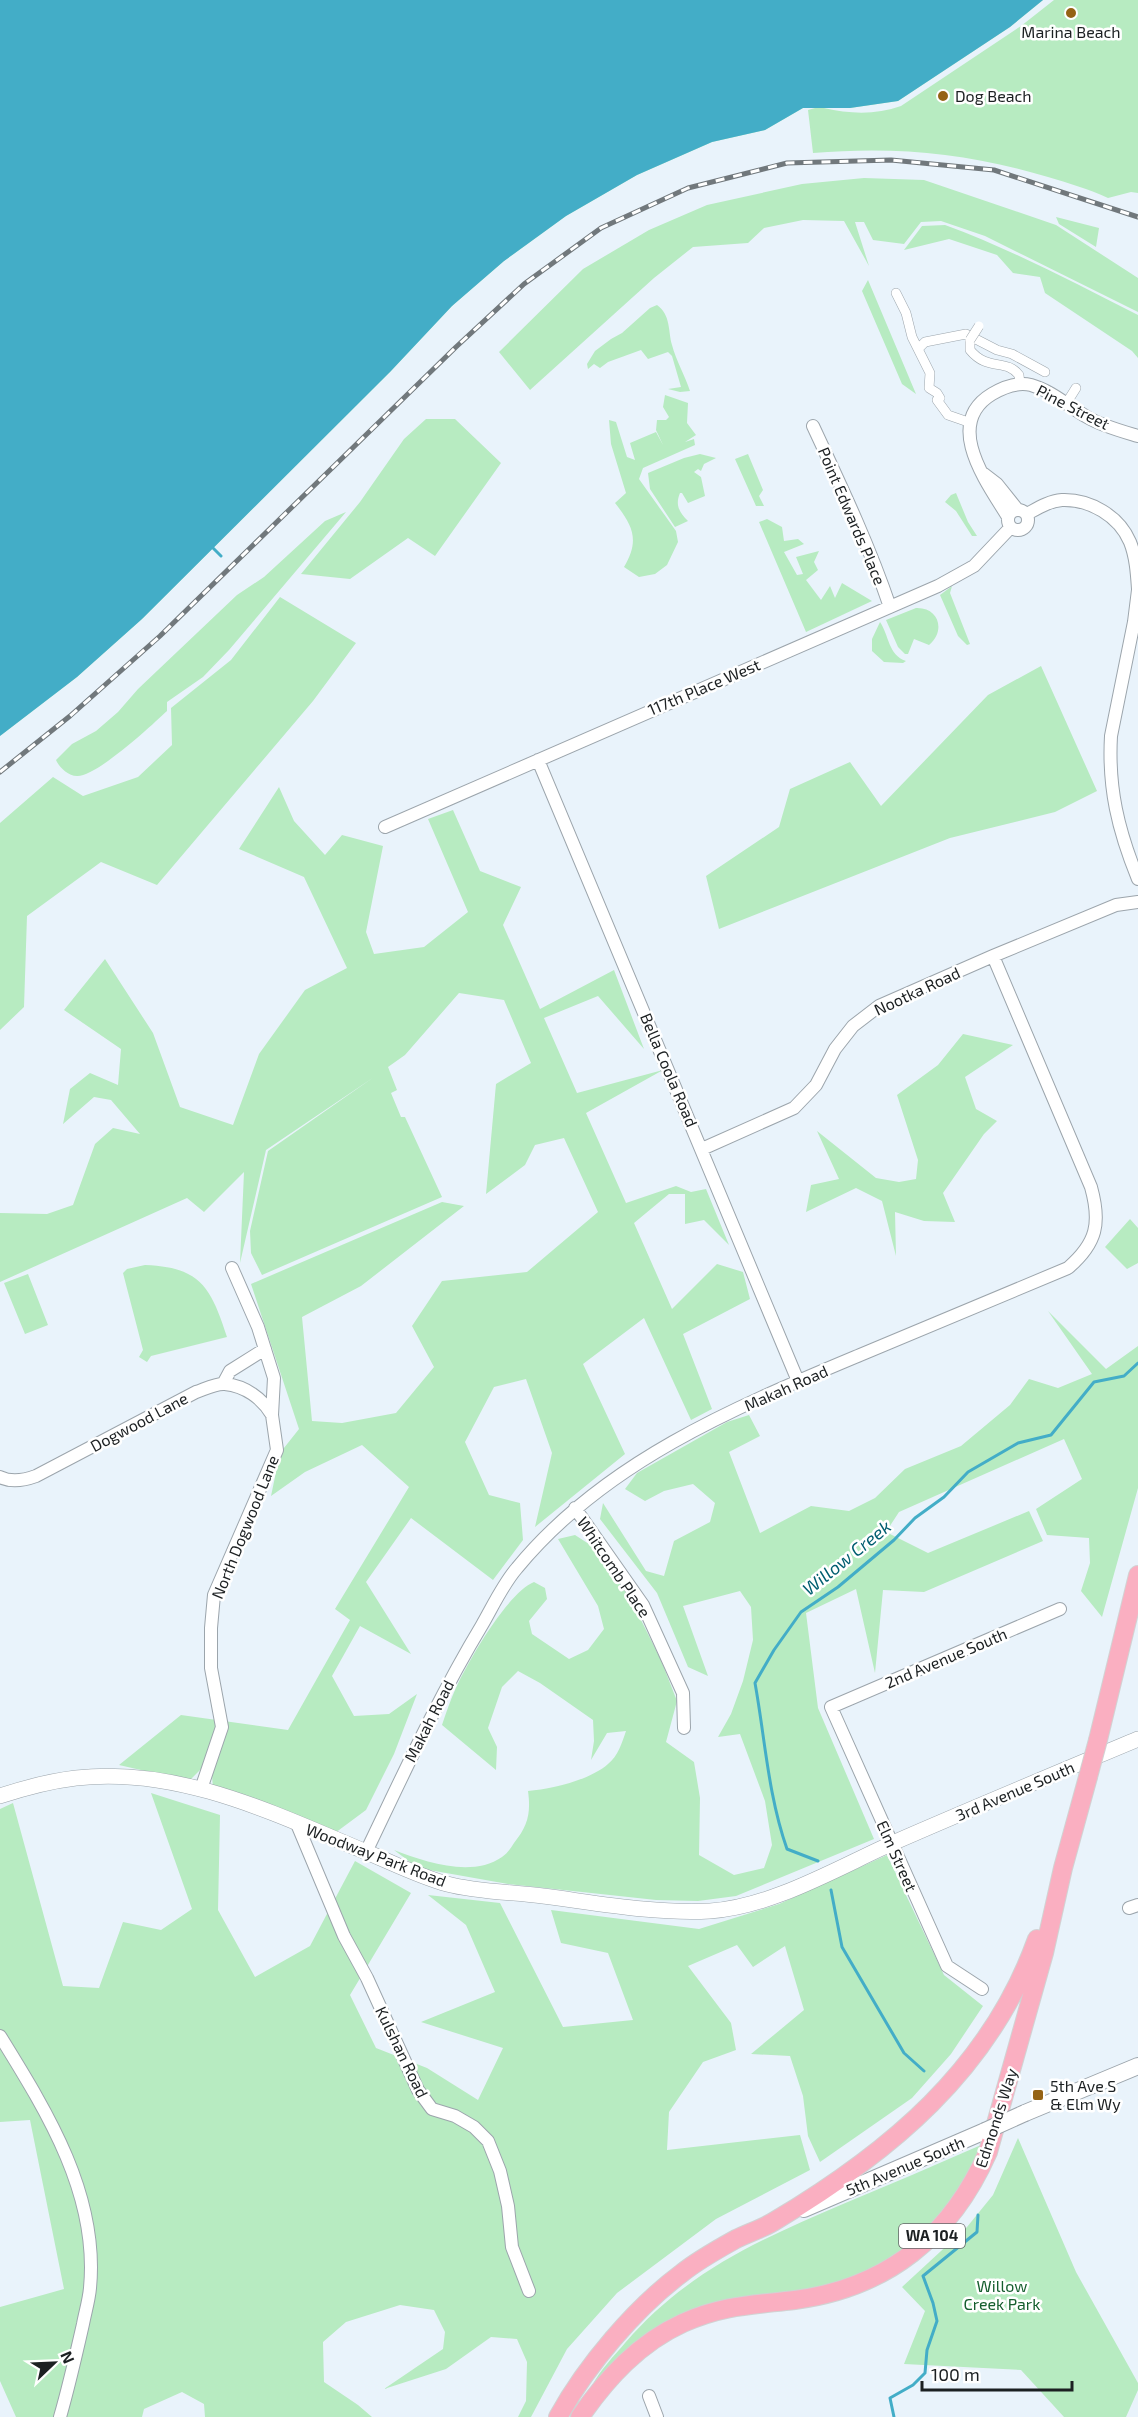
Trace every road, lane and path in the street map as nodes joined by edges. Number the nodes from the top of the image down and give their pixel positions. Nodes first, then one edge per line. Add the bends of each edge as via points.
1 (896, 293) dead end
2 (979, 326) dead end
3 (919, 348) junction
4 (1045, 372) dead end
5 (1020, 384) junction
6 (971, 423) junction
7 (813, 426) dead end
8 (1138, 436) edge
9 (1016, 517) junction
10 (1138, 589) edge
11 (890, 607) junction
12 (538, 760) junction
13 (385, 827) dead end
14 (1138, 879) edge
15 (1138, 902) edge
16 (993, 956) junction
17 (702, 1149) junction
18 (232, 1268) dead end
19 (265, 1350) junction
20 (798, 1381) junction
21 (223, 1384) junction
22 (272, 1414) junction
23 (0, 1477) edge
24 (574, 1508) junction
25 (1138, 1575) edge
26 (1060, 1609) dead end
27 (831, 1707) joint
28 (684, 1728) dead end
29 (1138, 1739) edge
30 (201, 1789) junction
31 (0, 1796) edge
32 (297, 1824) junction
33 (892, 1844) junction
34 (366, 1852) junction
35 (1063, 1868) junction
36 (982, 1989) dead end
37 (0, 2036) edge
38 (1138, 2066) edge
39 (771, 2223) junction
40 (529, 2291) dead end
41 (649, 2396) dead end
42 (60, 2417) edge
43 (558, 2417) edge
44 (580, 2417) edge
45 (657, 2417) edge

1 - 3 street
2 - 5 street, bridge via 970,340 970,350 987,363 1015,369
3 - 4 street via 925,342 966,334
3 - 6 street via 931,375 929,388 937,393 945,413
5 - 6 street, Pine Street via 994,392 976,410
5 - 8 street, Pine Street via 1071,395 1089,418
6 - 9 street via 969,440 975,461 997,484
7 - 11 street, Point Edwards Place via 856,517
9 - 10 street, 117th Place West via 1060,500 1079,501 1103,511 1119,524 1130,542
9 - 11 street, 117th Place West via 974,566
10 - 14 street via 1110,753 1114,808
11 - 12 street, 117th Place West
12 - 13 street, 117th Place West
12 - 17 street, Bella Coola Road
15 - 16 street, Nootka Road via 1116,905
16 - 17 street, Nootka Road via 879,1006 853,1026 835,1049 816,1085 794,1108
16 - 20 street, Makah Road via 1091,1187 1096,1227 1091,1244 1068,1268
17 - 20 street, Bella Coola Road
18 - 19 street, North Dogwood Lane
19 - 21 street via 230,1371
19 - 22 street, North Dogwood Lane via 274,1378
20 - 24 street, Makah Road via 639,1460
21 - 22 street via 263,1400
21 - 23 street, Dogwood Lane via 196,1392 36,1476 23,1480
22 - 30 street, North Dogwood Lane via 277,1450 214,1595 211,1668 222,1727
24 - 28 street, Whitcomb Place via 643,1605 684,1693
24 - 34 street, Makah Road via 516,1569 455,1669
25 - 35 main road, Edmonds Way / WA 104, bridge
26 - 27 street, 2nd Avenue South
27 - 33 street, Elm Street
29 - 33 street, 3rd Avenue South
30 - 31 street, Woodway Park Road via 104,1776 75,1778
30 - 32 street, Woodway Park Road via 232,1797
32 - 34 street, Woodway Park Road
32 - 40 street, Kulshan Road via 344,1936 418,2090 432,2109 455,2116 488,2141 508,2206 512,2247
33 - 34 street, Woodway Park Road via 805,1884 758,1901 708,1911 609,1904 448,1884
33 - 36 street, Elm Street via 947,1966
35 - 39 main road, Edmonds Way / WA 104 via 1030,1959 1010,2001 947,2090 893,2140
35 - 44 main road, Edmonds Way / WA 104 via 1044,1953 988,2152 976,2179 948,2219 911,2254 856,2285 796,2300 728,2307 674,2327 628,2360
37 - 42 street via 64,2151 90,2233 90,2289
38 - 39 main road, 5th Avenue South, bridge
39 - 43 main road, Edmonds Way / WA 104 via 736,2239 681,2273 608,2344
41 - 45 street

